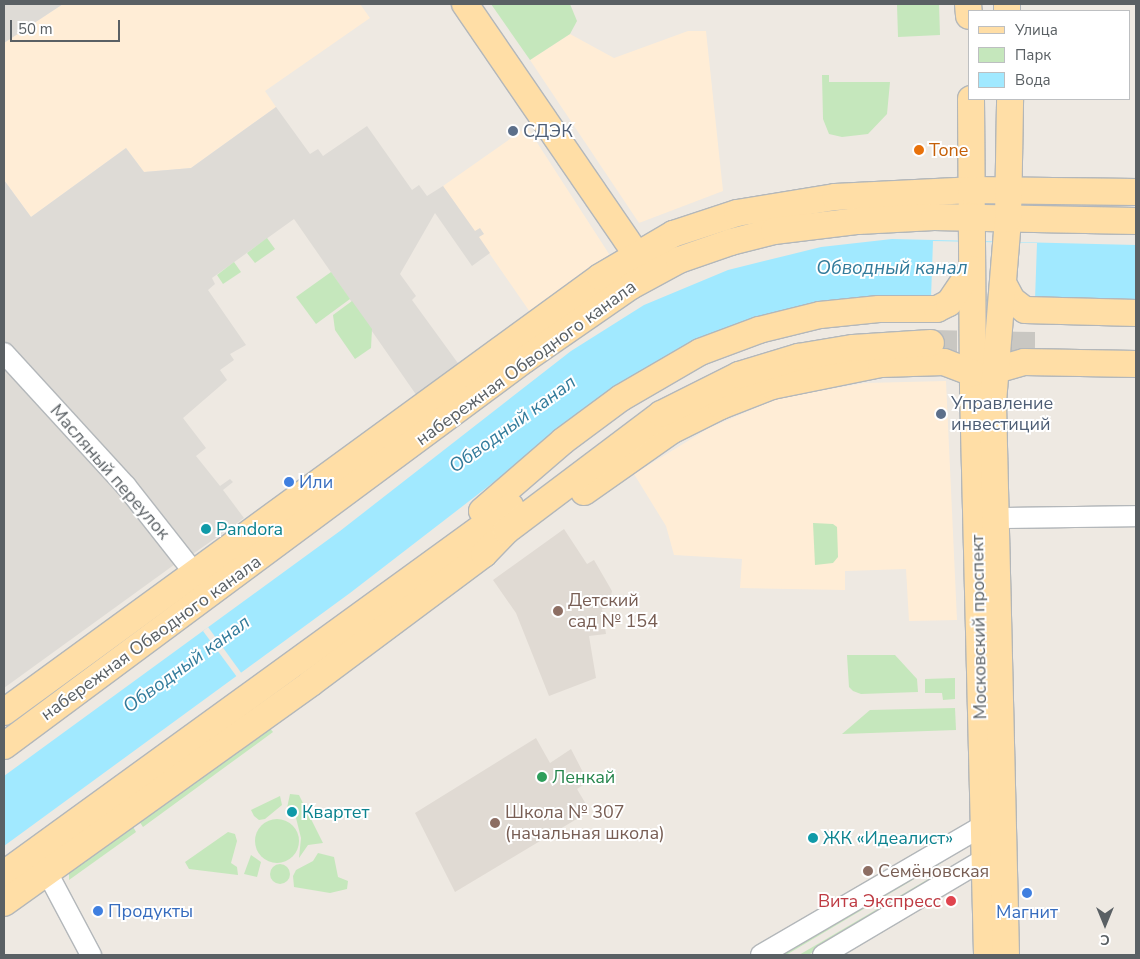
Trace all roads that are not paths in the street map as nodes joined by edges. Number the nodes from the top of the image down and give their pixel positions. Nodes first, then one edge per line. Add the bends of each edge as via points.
1 (465, 4) edge
2 (971, 100) edge
3 (1010, 100) edge
4 (1009, 189) junction
5 (971, 190) junction
6 (1136, 192) edge
7 (1136, 221) edge
8 (971, 230) junction
9 (1007, 231) junction
10 (642, 264) junction
11 (1005, 294) junction
12 (963, 299) junction
13 (1136, 313) edge
14 (1136, 331) edge
15 (1136, 347) edge
16 (4, 353) edge
17 (1136, 364) edge
18 (985, 371) junction
19 (1136, 516) edge
20 (996, 518) junction
21 (456, 544) junction
22 (484, 554) junction
23 (195, 573) junction
24 (211, 595) junction
25 (4, 712) edge
26 (4, 746) edge
27 (984, 825) junction
28 (994, 854) junction
29 (41, 862) junction
30 (4, 874) edge
31 (4, 903) edge
32 (90, 955) edge
33 (761, 955) edge
34 (823, 955) edge
35 (987, 955) edge
36 (1006, 955) edge

1 - 10 main road
2 - 5 main road
3 - 4 main road
4 - 5 main road, набережная Обводного канала
4 - 6 main road, набережная Обводного канала
4 - 9 main road
5 - 8 main road
5 - 10 main road, набережная Обводного канала via 862,195 776,205 696,225
7 - 9 main road, набережная Обводного канала
8 - 9 main road, набережная Обводного канала
8 - 10 main road, набережная Обводного канала via 858,220 774,231
8 - 12 main road via 972,269
9 - 11 main road, Московский проспект
10 - 23 main road, набережная Обводного канала
10 - 24 main road, набережная Обводного канала via 524,360
11 - 13 main road via 1030,310
11 - 18 main road, Московский проспект
12 - 18 main road, Московский проспект
12 - 21 main road via 937,309 850,310 804,318 759,330 700,352 637,387 563,442 474,518
14 - 15 main road via 1035,337
16 - 23 street, Масляный переулок via 126,486
17 - 18 main road via 1024,362
18 - 20 main road, Московский проспект via 993,402
18 - 22 main road via 944,362 881,364 800,378 744,396 671,431 515,542
18 - 27 main road, Московский проспект
19 - 20 street
20 - 28 main road, Московский проспект
21 - 22 main road via 482,529 630,416 707,371 763,349 823,335 879,328 931,335 826,352 767,366 712,386 662,414 612,449 506,531
21 - 29 main road
22 - 29 main road via 311,683
23 - 24 street, Масляный переулок
23 - 25 main road, набережная Обводного канала
24 - 26 main road, набережная Обводного канала
27 - 28 main road, Московский проспект
27 - 33 street
28 - 34 street
28 - 35 main road, Московский проспект
28 - 36 main road, Московский проспект
29 - 30 main road
29 - 31 main road
29 - 32 street

